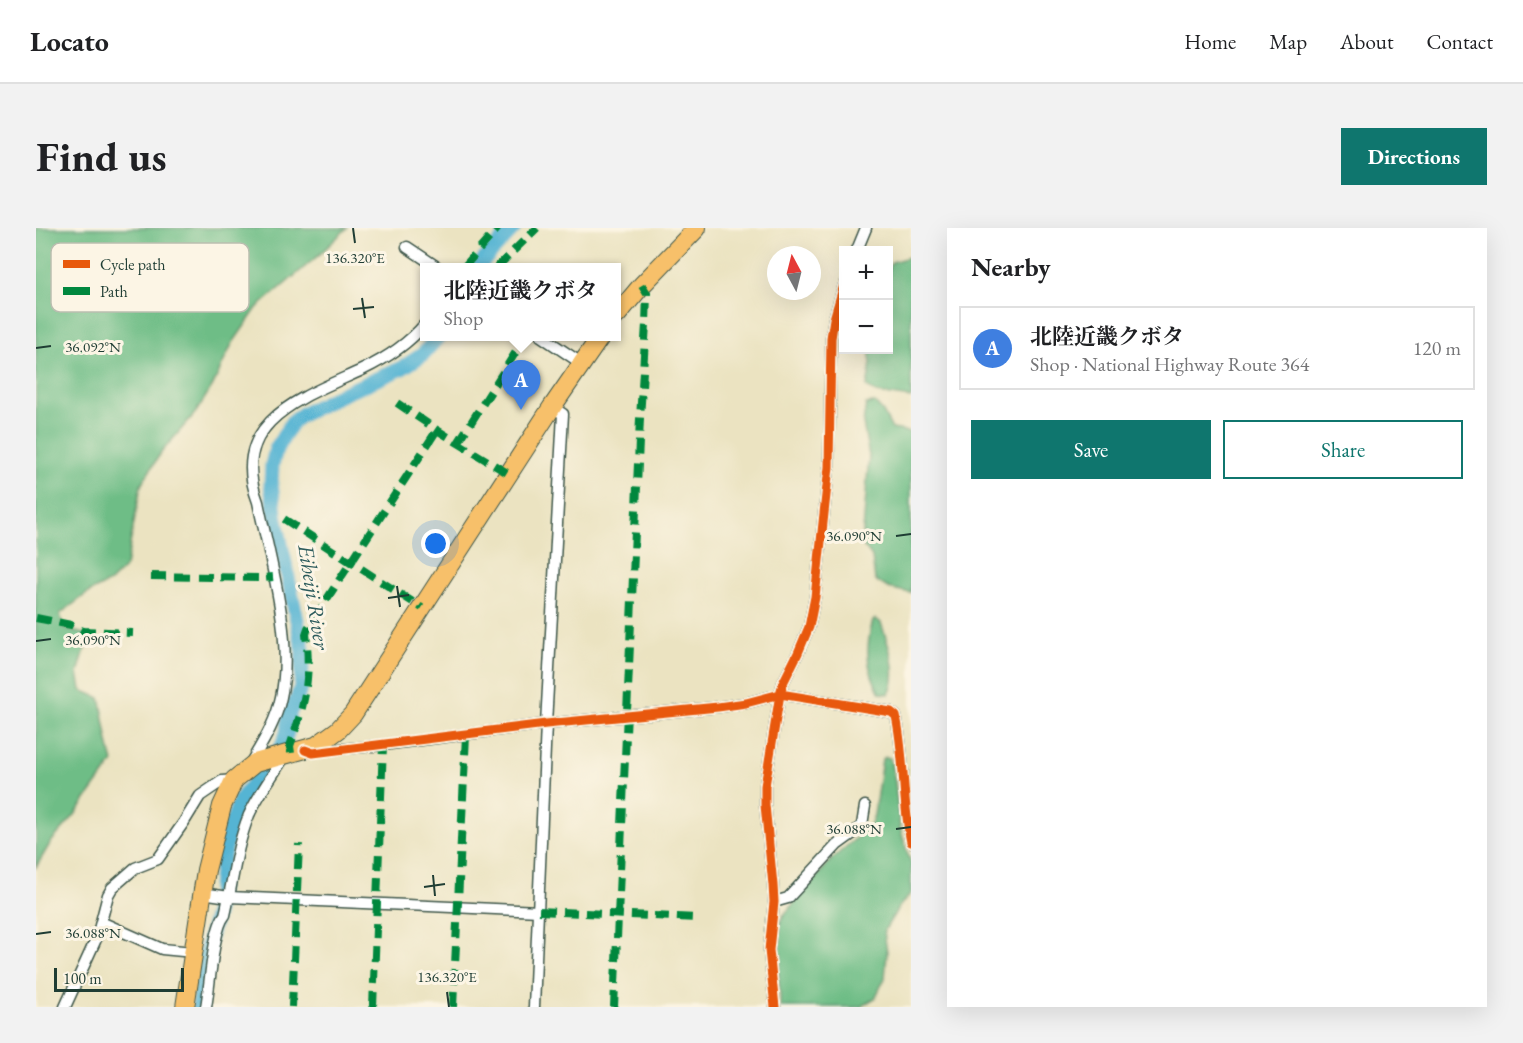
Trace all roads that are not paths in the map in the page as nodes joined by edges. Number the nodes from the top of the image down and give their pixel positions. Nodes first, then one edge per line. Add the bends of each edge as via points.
1 (698, 228) edge
2 (866, 228) edge
3 (859, 246) edge
4 (407, 247) dead end
5 (431, 263) edge
6 (839, 300) edge
7 (621, 310) edge
8 (420, 328) edge
9 (549, 341) edge
10 (597, 341) edge
11 (582, 363) junction
12 (552, 407) junction
13 (780, 694) junction
14 (546, 724) junction
15 (305, 750) junction
16 (284, 755) junction
17 (252, 765) junction
18 (234, 780) junction
19 (865, 806) dead end
20 (911, 842) edge
21 (205, 893) junction
22 (227, 896) junction
23 (774, 902) junction
24 (539, 911) junction
25 (101, 922) junction
26 (195, 950) junction
27 (214, 951) junction
28 (191, 986) junction
29 (208, 989) junction
30 (65, 1007) edge
31 (185, 1007) edge
32 (206, 1007) edge
33 (534, 1007) edge
34 (775, 1007) edge

1 - 7 highway
2 - 3 street
4 - 5 street
6 - 13 street via 831,338 829,467 815,597 809,627
8 - 17 street via 385,357 296,401 268,425 252,452 254,491 286,657 281,699
9 - 11 street
10 - 11 highway
11 - 12 highway
12 - 14 street via 563,414
12 - 15 highway via 353,714 328,738
13 - 14 street via 718,707
13 - 20 street via 896,716
13 - 23 street via 765,786
14 - 15 street via 313,753
14 - 24 street
15 - 16 highway
16 - 17 highway
16 - 22 street via 249,815
17 - 18 highway
18 - 21 highway via 222,806
18 - 25 street via 222,781 200,796 158,859 135,868 112,888
19 - 23 street via 862,825 825,856 788,898
21 - 22 street
21 - 26 highway
22 - 24 street
22 - 27 street
23 - 34 street via 770,950
24 - 33 street
25 - 26 street via 162,949
25 - 30 street
26 - 27 street
26 - 28 highway
27 - 29 street
28 - 29 street
28 - 31 highway
29 - 32 street

